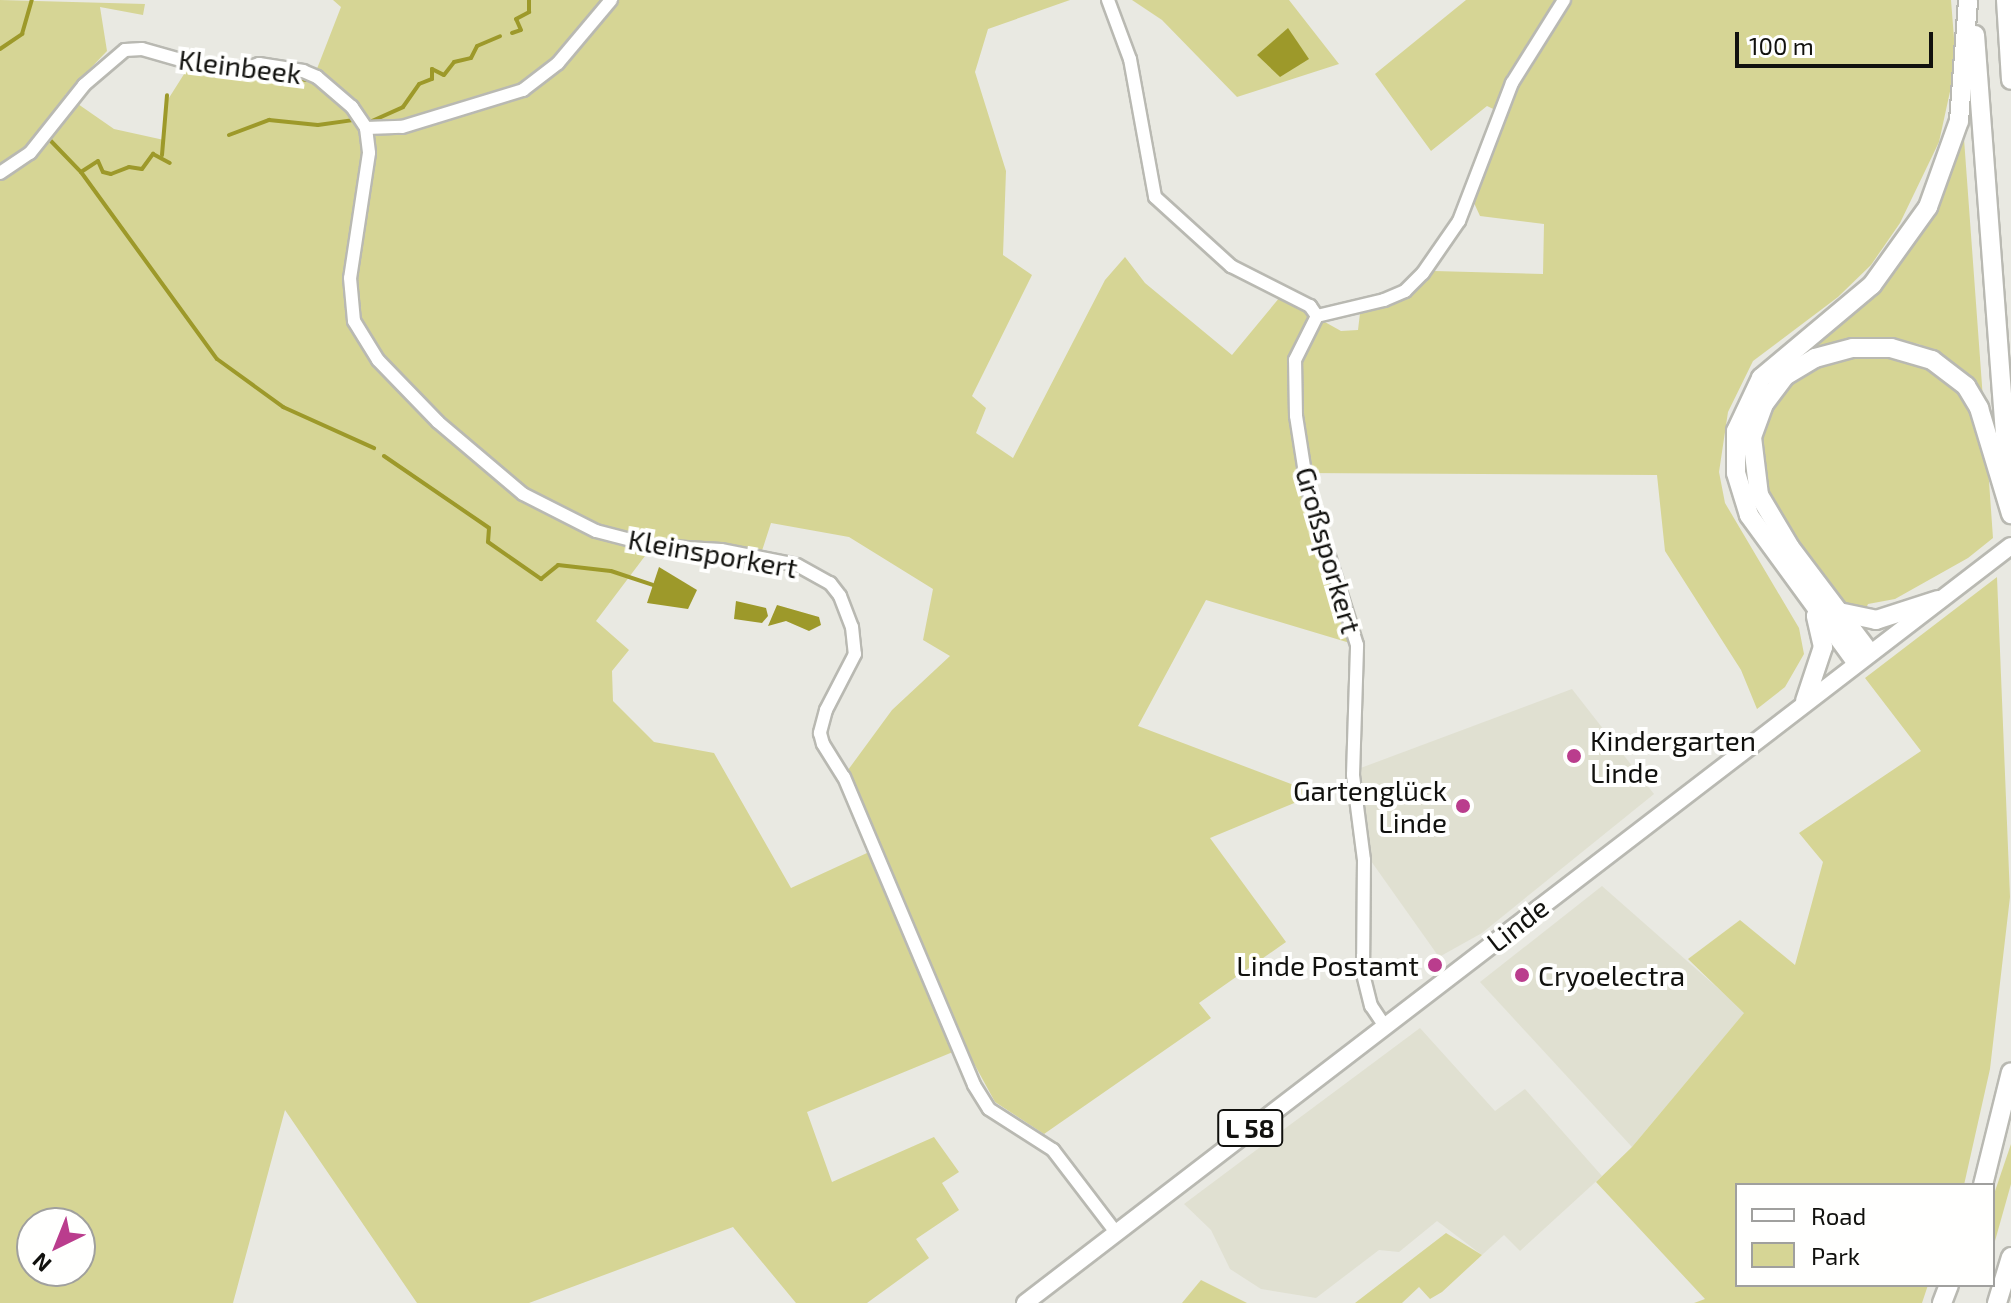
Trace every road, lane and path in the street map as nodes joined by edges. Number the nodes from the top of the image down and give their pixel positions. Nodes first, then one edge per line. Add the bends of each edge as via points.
1 (611, 0) edge
2 (1108, 0) edge
3 (1564, 0) edge
4 (1970, 0) edge
5 (2006, 0) edge
6 (2011, 80) edge
7 (366, 128) junction
8 (0, 173) edge
9 (1317, 316) junction
10 (2011, 506) edge
11 (2011, 514) edge
12 (2011, 546) edge
13 (1938, 600) junction
14 (1815, 610) junction
15 (1839, 612) junction
16 (1862, 657) junction
17 (1805, 701) junction
18 (1384, 1025) junction
19 (2011, 1072) edge
20 (1983, 1183) edge
21 (1115, 1231) junction
22 (2011, 1257) edge
23 (1025, 1303) edge
24 (1997, 1303) edge

1 - 7 street via 558,63 523,90 402,127
2 - 9 street via 1130,59 1155,197 1231,266 1310,306
3 - 9 street via 1512,83 1459,221 1405,291
4 - 10 highway
4 - 14 highway via 1959,121 1928,207 1872,285 1761,378 1736,431 1736,473 1749,515
5 - 6 highway
7 - 8 street, Kleinbeek via 332,87 303,71 259,64 198,65 133,49 97,72 37,146
7 - 21 street, Kleinsporkert via 369,153 350,278 354,321 378,360 438,422 523,494 596,531 654,546 721,550 797,565 830,583 840,596 855,654 826,710 823,744 844,777 974,1085 989,1109 1053,1150
9 - 18 street, Großsporkert via 1295,360 1296,416 1307,486 1357,645 1353,775 1364,860 1363,974 1371,1006
11 - 15 highway via 1979,408 1951,372 1912,352 1870,347 1837,351 1799,366 1773,390 1757,420 1754,476 1777,528
12 - 13 main road, Linde / L 58
13 - 15 highway via 1876,620
13 - 16 main road, Linde / L 58
14 - 16 highway
14 - 17 highway via 1823,647
15 - 16 highway
16 - 17 main road, Linde / L 58
17 - 18 main road, Linde / L 58
18 - 21 main road, Linde / L 58
19 - 20 highway
21 - 23 main road, Linde / L 58
22 - 24 highway

